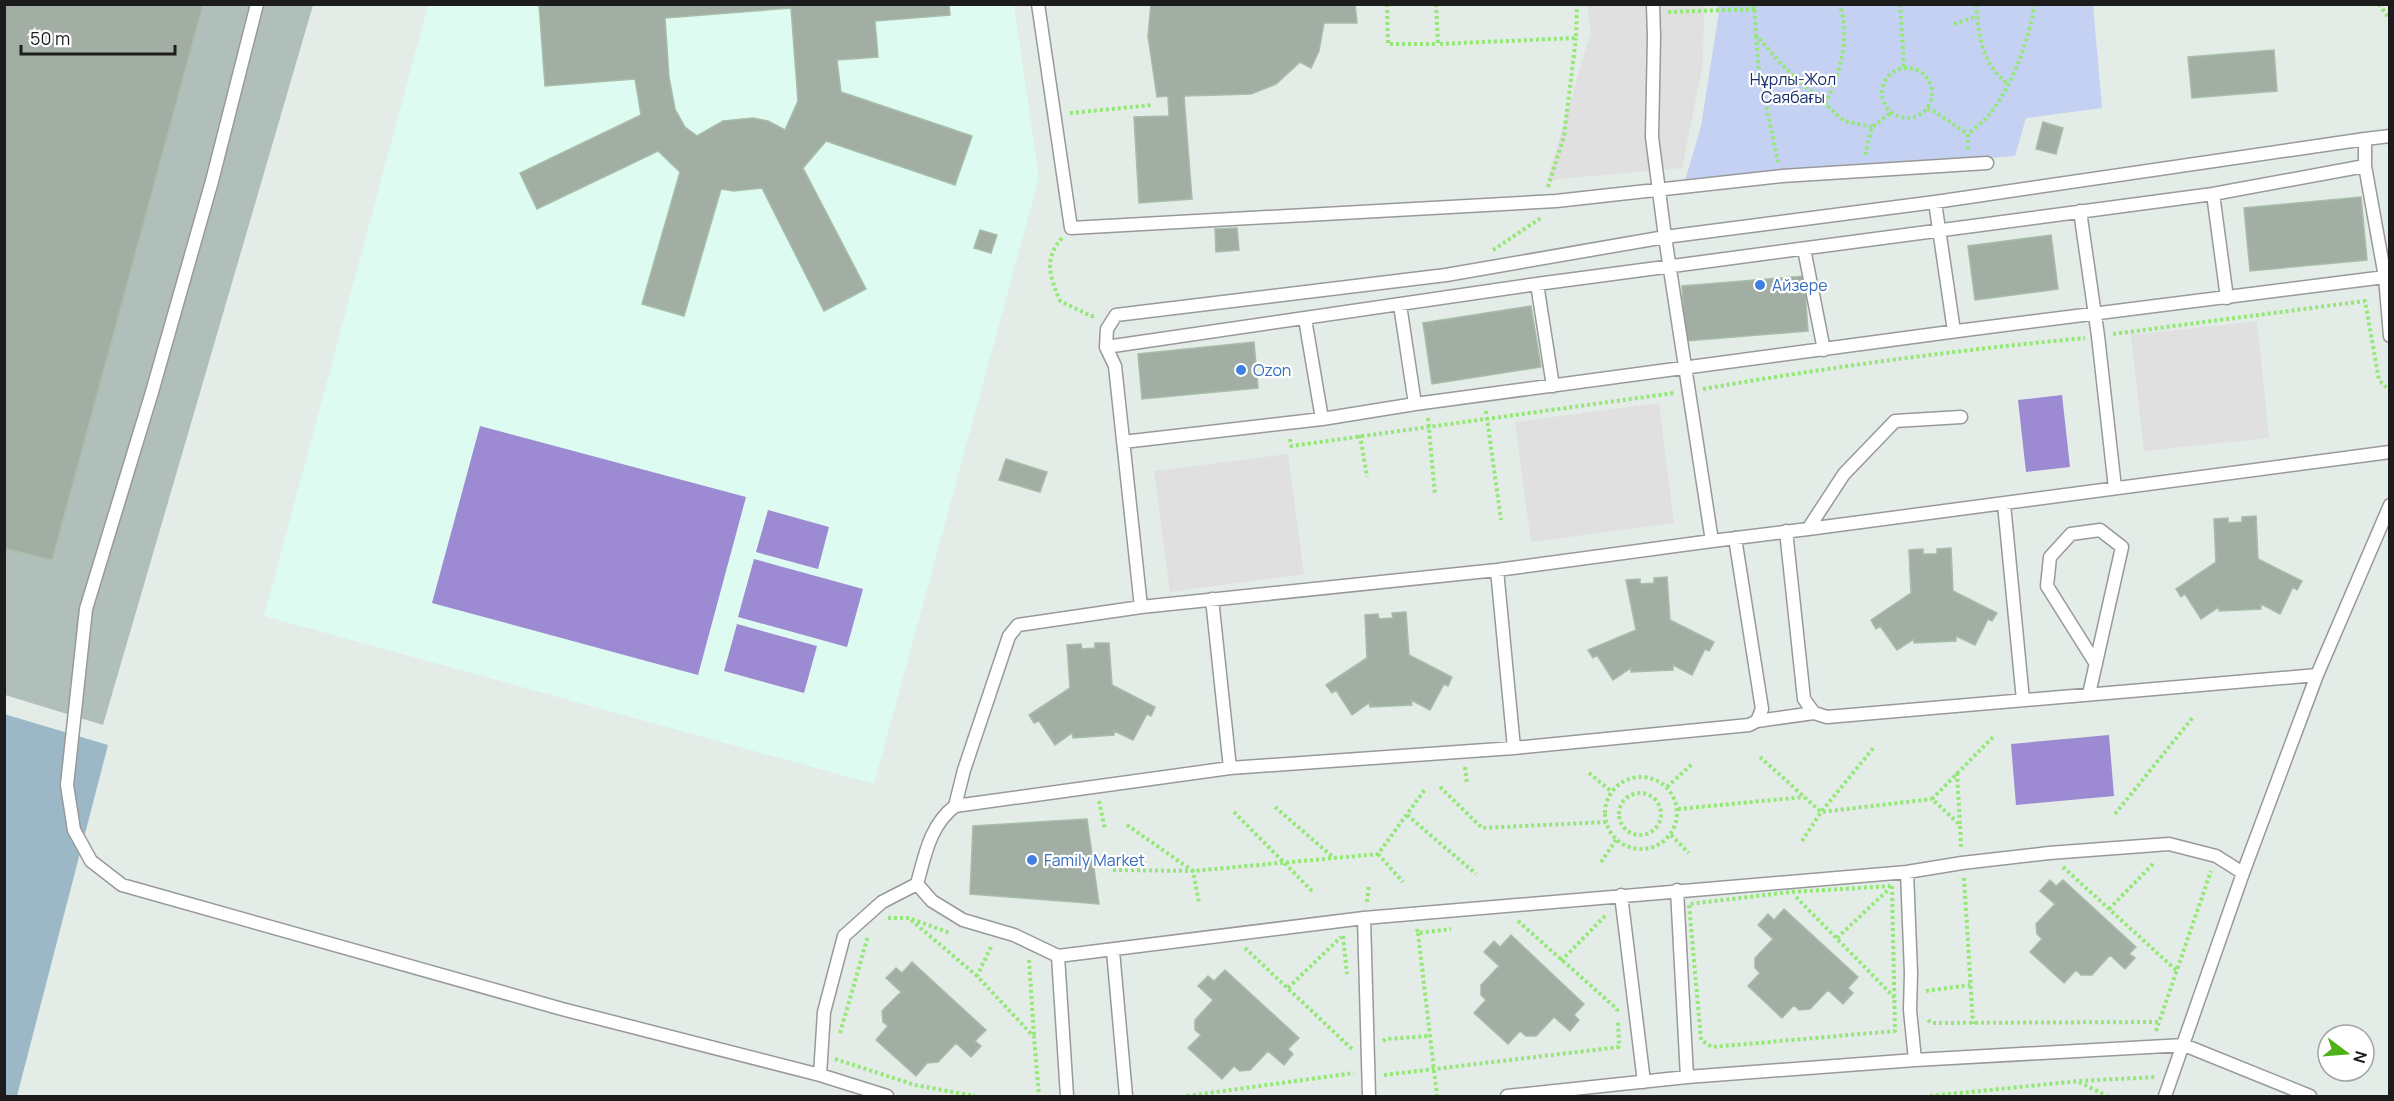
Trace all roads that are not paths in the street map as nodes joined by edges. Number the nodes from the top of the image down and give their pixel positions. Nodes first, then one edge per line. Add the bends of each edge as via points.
1 (257, 4) edge
2 (1038, 4) edge
3 (1653, 9) edge
4 (2390, 136) edge
5 (2365, 139) junction
6 (1987, 163) dead end
7 (2365, 166) junction
8 (1659, 189) junction
9 (2213, 194) junction
10 (1935, 202) junction
11 (2080, 211) junction
12 (1939, 230) junction
13 (1665, 237) junction
14 (1804, 249) junction
15 (1671, 268) junction
16 (2385, 277) junction
17 (1537, 284) junction
18 (2227, 298) junction
19 (1400, 305) junction
20 (2095, 314) junction
21 (1305, 319) junction
22 (1954, 331) junction
23 (2390, 336) edge
24 (1106, 347) junction
25 (1824, 350) junction
26 (1687, 369) junction
27 (1553, 386) junction
28 (1420, 403) junction
29 (1961, 417) dead end
30 (1322, 419) junction
31 (1123, 442) junction
32 (2390, 452) edge
33 (2115, 488) junction
34 (2004, 504) junction
35 (2390, 505) edge
36 (1808, 529) junction
37 (1786, 531) junction
38 (1735, 538) junction
39 (1712, 541) junction
40 (1497, 570) junction
41 (1212, 599) junction
42 (1141, 607) junction
43 (2096, 664) junction
44 (2317, 675) junction
45 (2089, 694) junction
46 (2023, 700) junction
47 (1814, 712) junction
48 (1757, 721) junction
49 (1514, 748) junction
50 (1230, 768) junction
51 (955, 806) junction
52 (1908, 872) junction
53 (2243, 873) junction
54 (917, 884) junction
55 (1677, 890) junction
56 (1622, 895) junction
57 (1364, 918) junction
58 (1113, 951) junction
59 (1058, 956) junction
60 (2184, 1045) junction
61 (1915, 1060) junction
62 (820, 1076) junction
63 (1686, 1077) junction
64 (1644, 1082) junction
65 (1577, 1093) edge
66 (887, 1096) edge
67 (1067, 1096) edge
68 (1126, 1096) edge
69 (1369, 1096) edge
70 (1507, 1096) edge
71 (2165, 1096) edge
72 (2310, 1096) edge

1 - 62 lane via 159,369 86,609 67,785 74,830 91,861 122,885 562,1009
2 - 8 lane via 1071,228 1541,202
3 - 8 lane via 1652,136
4 - 5 lane
5 - 7 lane
5 - 10 lane
6 - 8 lane via 1782,176
7 - 9 lane
7 - 16 lane
8 - 13 lane
9 - 11 lane
9 - 18 lane
10 - 12 lane
10 - 13 lane
11 - 12 lane
11 - 20 lane
12 - 14 lane
12 - 22 lane
13 - 15 lane
13 - 24 lane via 1446,275 1116,315 1107,329
14 - 15 lane
14 - 25 lane
15 - 17 lane
15 - 26 lane
16 - 18 lane
16 - 23 lane
17 - 19 lane
17 - 27 lane
18 - 20 lane
19 - 21 lane
19 - 28 lane
20 - 22 lane
20 - 33 lane
21 - 24 lane
21 - 30 lane
22 - 25 lane
24 - 31 lane via 1115,366
25 - 26 lane
26 - 27 lane
26 - 39 lane
27 - 28 lane
28 - 30 lane
29 - 36 lane via 1895,421 1844,474
30 - 31 lane
31 - 42 lane
32 - 33 lane
33 - 34 lane
34 - 36 lane
34 - 46 lane
35 - 44 lane
36 - 37 lane
37 - 38 lane
37 - 47 lane via 1804,699
38 - 39 lane
38 - 48 lane via 1762,709
39 - 40 lane
40 - 41 lane
40 - 49 lane
41 - 42 lane
41 - 50 lane
42 - 51 lane via 1018,625 1006,647
43 - 43 lane via 2122,547 2100,530 2071,534 2050,557 2047,586
43 - 45 lane
44 - 45 lane
44 - 53 lane
45 - 46 lane
46 - 47 lane via 1827,717
47 - 48 lane
48 - 49 lane via 1749,725
49 - 50 lane
50 - 51 lane
51 - 54 lane via 944,814 931,835
52 - 53 lane via 1962,863 2169,844 2216,856
52 - 55 lane
52 - 61 lane via 1910,1010
53 - 60 lane
54 - 59 lane via 932,902 963,920 1014,935
54 - 62 lane via 882,902 844,936 824,1012
55 - 56 lane
55 - 63 lane
56 - 57 lane
56 - 64 lane
57 - 58 lane
57 - 69 lane
58 - 59 lane
58 - 68 lane
59 - 67 lane
60 - 61 lane
60 - 71 lane
60 - 72 lane
61 - 63 lane
62 - 66 lane
63 - 64 lane
64 - 65 lane
65 - 70 lane

